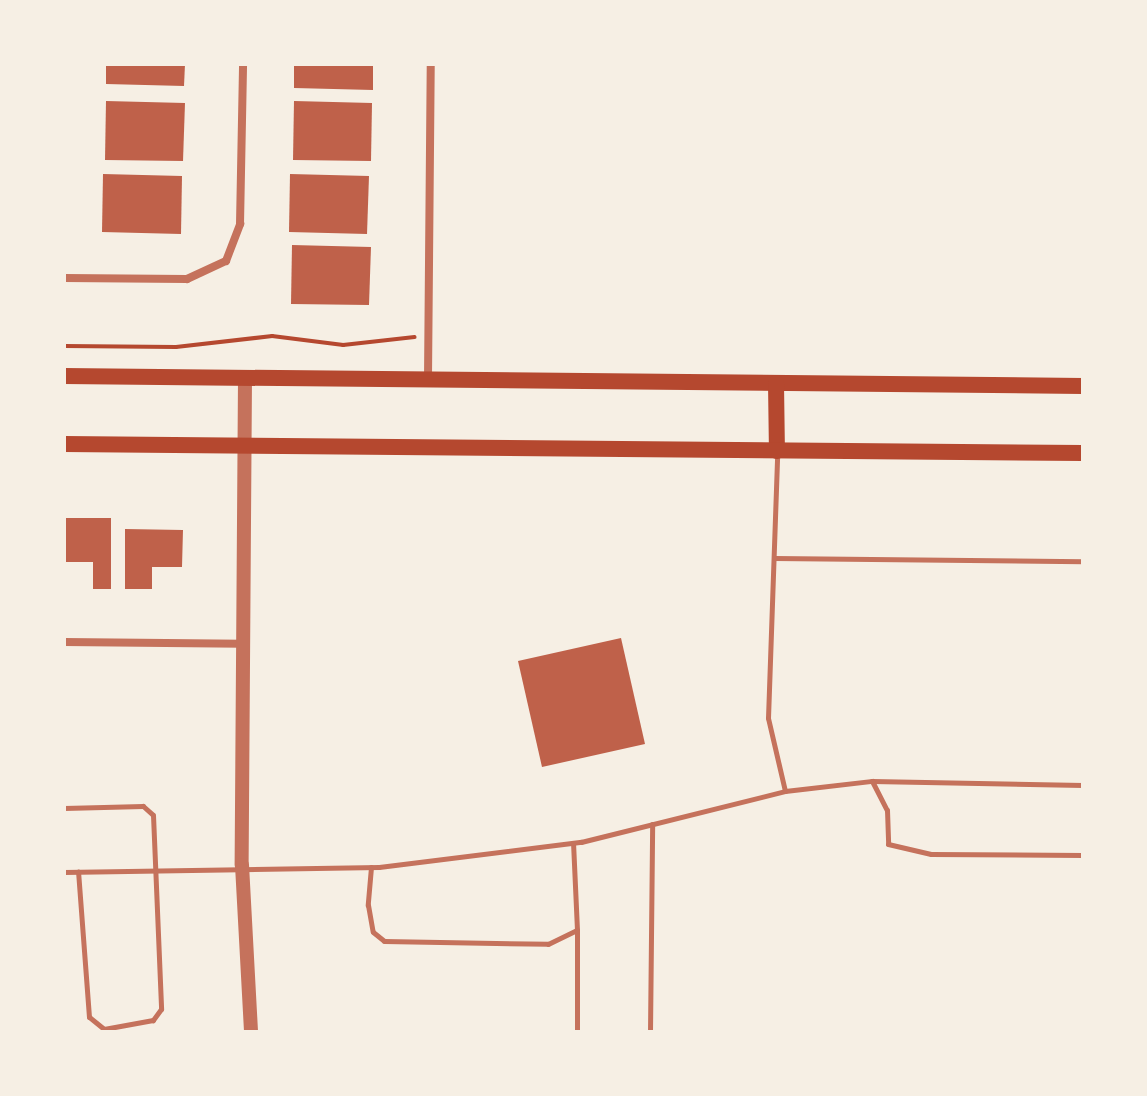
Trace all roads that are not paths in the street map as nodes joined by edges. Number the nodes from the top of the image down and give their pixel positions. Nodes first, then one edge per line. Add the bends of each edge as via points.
1 (243, 64) edge
2 (431, 64) edge
3 (64, 278) edge
4 (64, 376) edge
5 (245, 378) junction
6 (428, 378) junction
7 (776, 383) junction
8 (1083, 386) edge
9 (64, 444) edge
10 (244, 446) junction
11 (777, 451) junction
12 (1083, 453) edge
13 (774, 558) junction
14 (1083, 561) edge
15 (64, 642) edge
16 (242, 644) junction
17 (872, 781) junction
18 (1083, 785) edge
19 (785, 791) junction
20 (64, 808) edge
21 (652, 824) junction
22 (573, 843) junction
23 (1083, 855) edge
24 (242, 865) junction
25 (371, 867) junction
26 (155, 868) junction
27 (78, 871) junction
28 (64, 872) edge
29 (577, 930) junction
30 (251, 1032) edge
31 (577, 1032) edge
32 (650, 1032) edge

1 - 3 street via 240,224 223,263 187,279
2 - 6 street
4 - 5 main road
5 - 6 main road
5 - 10 street
6 - 7 main road
7 - 8 main road
7 - 11 main road
9 - 10 main road
10 - 11 main road
10 - 16 street
11 - 12 main road
11 - 13 lane
13 - 14 lane
13 - 19 lane via 768,718
15 - 16 street
16 - 24 street
17 - 18 lane
17 - 19 lane
17 - 23 lane via 887,810 888,844 931,854
19 - 21 lane
20 - 26 lane via 149,810
21 - 22 lane
21 - 32 lane
22 - 25 lane
22 - 29 lane
24 - 25 lane
24 - 26 lane
24 - 30 street
25 - 29 lane via 368,905 373,932 384,941 548,944
26 - 27 lane
26 - 27 lane via 161,1009 153,1020 104,1029 89,1017
27 - 28 lane
29 - 31 lane

